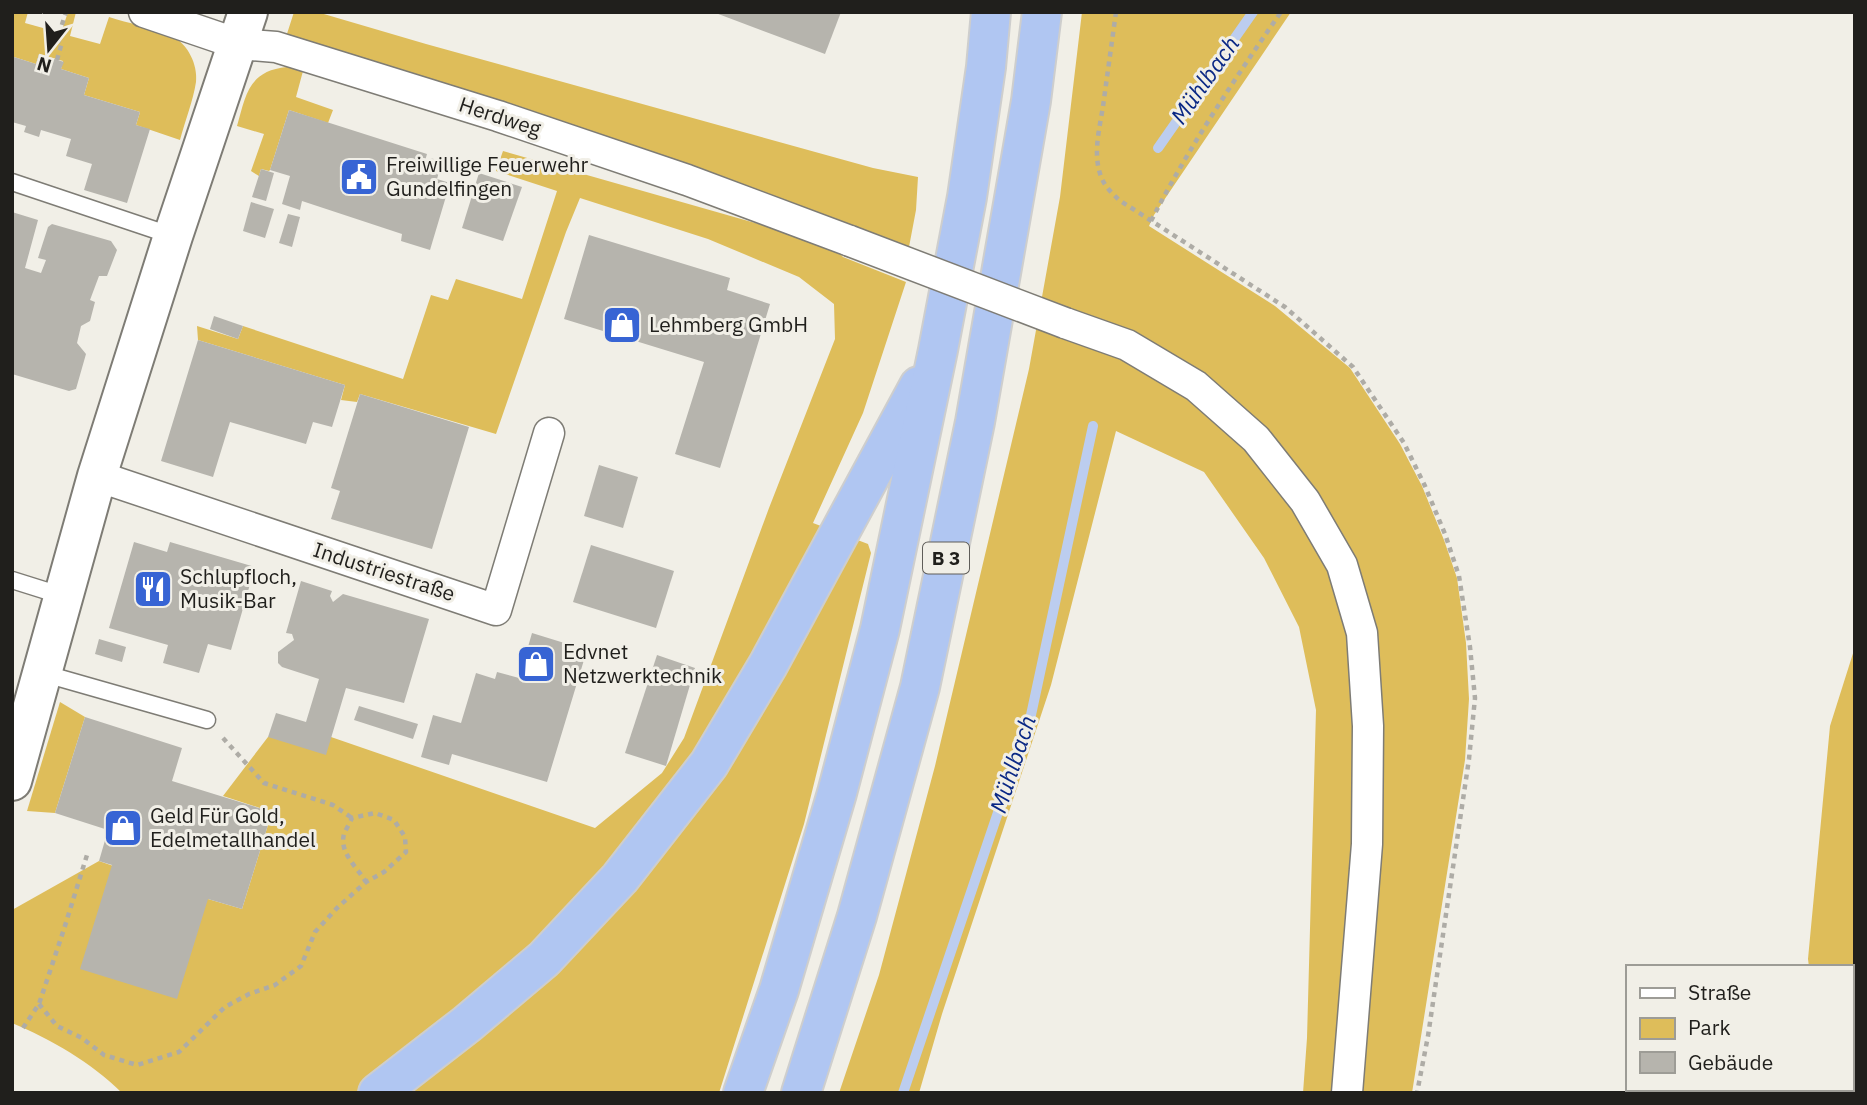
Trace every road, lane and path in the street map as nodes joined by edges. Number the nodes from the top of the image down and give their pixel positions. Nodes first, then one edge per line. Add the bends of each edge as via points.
1 (66, 12) edge
2 (144, 12) edge
3 (991, 12) edge
4 (1042, 12) edge
5 (1281, 12) edge
6 (243, 28) edge
7 (57, 60) dead end
8 (12, 182) edge
9 (1151, 221) dead end
10 (173, 236) junction
11 (938, 351) junction
12 (549, 433) dead end
13 (97, 476) junction
14 (12, 580) edge
15 (64, 596) junction
16 (42, 673) junction
17 (207, 720) joint
18 (14, 771) edge
19 (352, 818) junction
20 (87, 855) dead end
21 (366, 882) junction
22 (38, 1004) junction
23 (23, 1028) dead end
24 (378, 1093) edge
25 (743, 1093) edge
26 (801, 1093) edge
27 (1347, 1093) edge

1 - 7 path via 57,40 62,42
2 - 6 street, Herdweg
3 - 11 highway, B 3 via 967,197
4 - 26 highway, B 3 via 975,422 920,687 857,916
5 - 9 path via 1176,173
6 - 10 street
6 - 27 street, Herdweg, bridge via 276,47 687,180 1127,345 1196,386 1256,439 1305,501 1342,565 1362,633 1368,726 1367,844
8 - 10 lane
10 - 13 street
11 - 24 highway via 768,665 709,764 620,878 544,959
11 - 25 highway, B 3 via 880,629 779,990
12 - 13 street, Industriestraße via 496,610
13 - 15 street
14 - 15 lane
15 - 16 street
16 - 17 lane
16 - 18 street
17 - 19 path via 264,783 333,804
19 - 21 path via 343,836 346,856
19 - 21 path via 375,813 394,820 405,837 406,852
20 - 22 path
21 - 22 path via 316,932 300,966 275,985 225,1007 179,1052 137,1065 104,1055 57,1026
22 - 23 path

